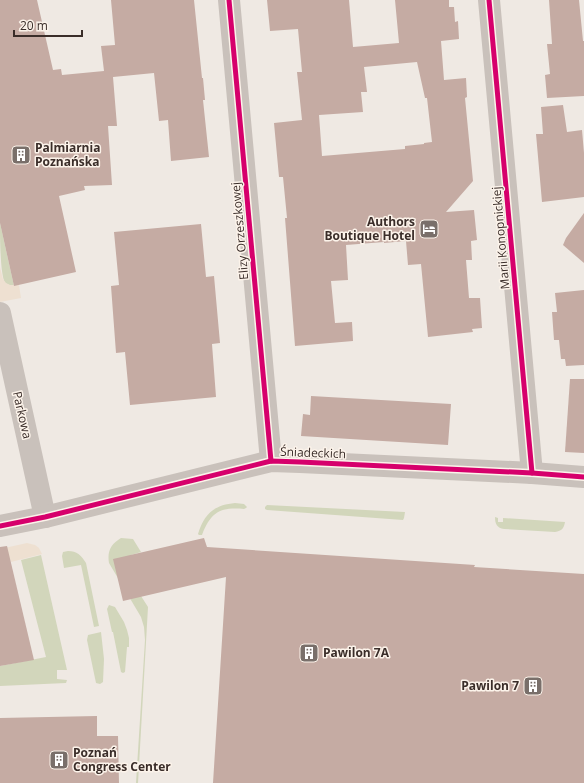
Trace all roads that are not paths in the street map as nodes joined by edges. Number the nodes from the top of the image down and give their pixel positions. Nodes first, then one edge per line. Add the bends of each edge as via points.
1 (228, 0) edge
2 (489, 0) edge
3 (0, 313) edge
4 (272, 461) junction
5 (532, 474) junction
6 (584, 477) edge
7 (45, 517) junction
8 (0, 526) edge

1 - 4 street, Elizy Orzeszkowej
2 - 5 street, Marii Konopnickiej
3 - 7 street, Parkowa
4 - 5 street, Śniadeckich
4 - 7 street, Śniadeckich
5 - 6 street, Śniadeckich
7 - 8 street, Śniadeckich

